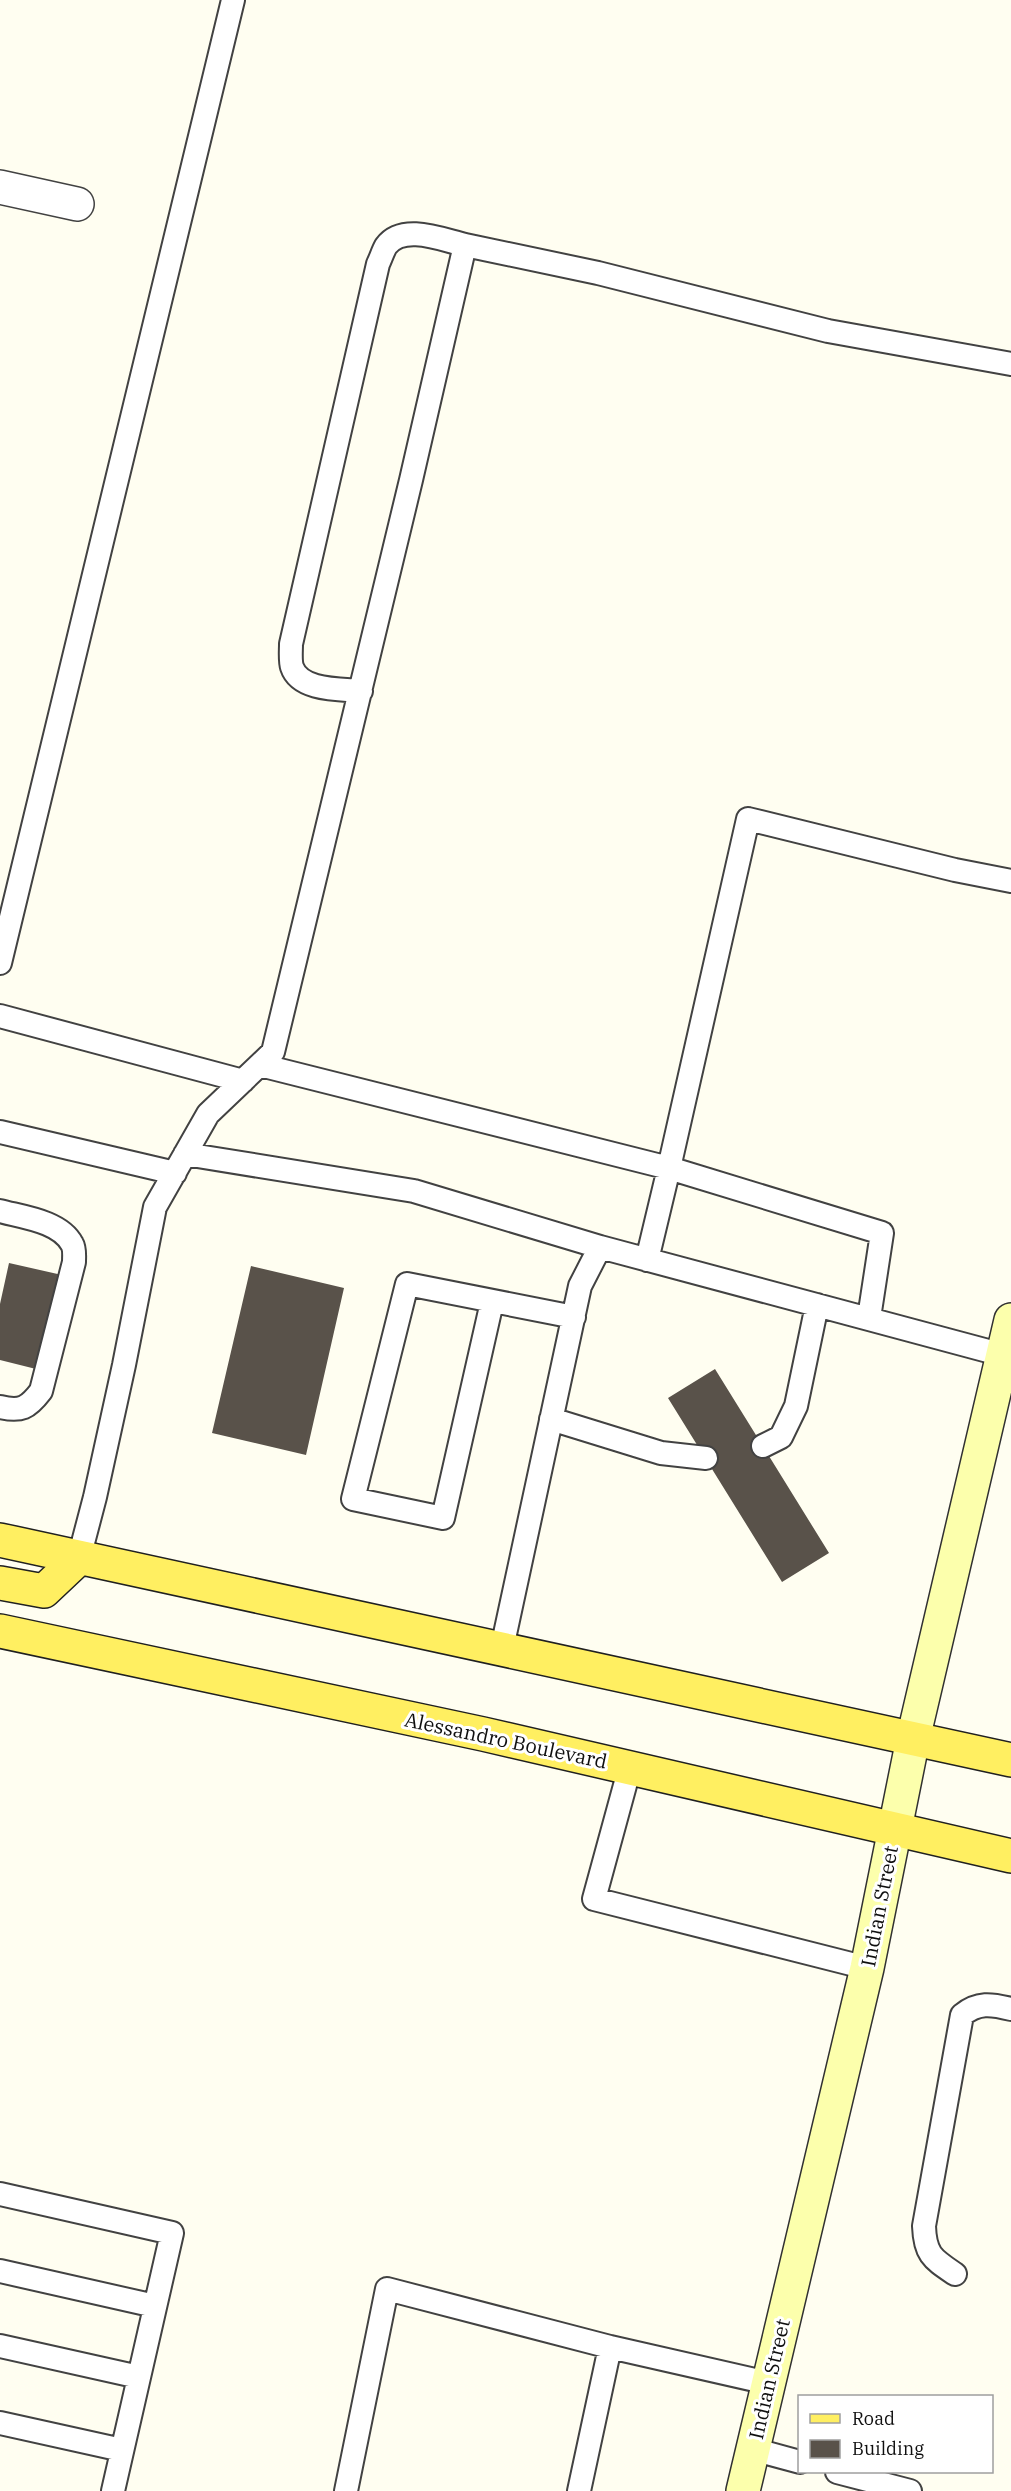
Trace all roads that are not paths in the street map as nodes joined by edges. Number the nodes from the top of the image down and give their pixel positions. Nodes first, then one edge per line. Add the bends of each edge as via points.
1 (233, 0) edge
2 (0, 187) edge
3 (77, 204) dead end
4 (465, 245) junction
5 (1011, 364) edge
6 (361, 691) junction
7 (1011, 881) edge
8 (0, 963) edge
9 (0, 1017) edge
10 (260, 1065) junction
11 (243, 1080) junction
12 (0, 1132) edge
13 (180, 1164) junction
14 (669, 1168) junction
15 (0, 1211) edge
16 (600, 1247) junction
17 (648, 1260) junction
18 (492, 1302) junction
19 (817, 1305) junction
20 (574, 1317) junction
21 (868, 1318) junction
22 (1011, 1320) edge
23 (1003, 1355) junction
24 (0, 1407) edge
25 (551, 1419) junction
26 (763, 1446) dead end
27 (706, 1458) dead end
28 (0, 1540) edge
29 (79, 1558) junction
30 (0, 1583) edge
31 (0, 1631) edge
32 (502, 1648) junction
33 (913, 1739) junction
34 (1011, 1760) edge
35 (630, 1767) junction
36 (894, 1828) junction
37 (1011, 1856) edge
38 (867, 1968) junction
39 (1011, 2009) edge
40 (0, 2194) edge
41 (0, 2271) edge
42 (955, 2274) dead end
43 (155, 2306) junction
44 (0, 2346) edge
45 (610, 2347) junction
46 (139, 2377) junction
47 (768, 2383) junction
48 (0, 2423) edge
49 (752, 2449) junction
50 (122, 2450) junction
51 (798, 2461) edge
52 (841, 2473) edge
53 (113, 2491) edge
54 (346, 2491) edge
55 (579, 2491) edge
56 (743, 2491) edge
57 (910, 2491) edge

1 - 8 lane
2 - 3 street
4 - 5 lane via 598,273 828,331
4 - 6 lane
4 - 6 lane via 420,235 398,237 387,245 378,264 352,375 291,644 291,666 298,678 318,686
6 - 10 lane via 273,1052
7 - 14 lane via 748,819
9 - 11 lane
10 - 11 lane
10 - 14 lane
11 - 13 lane via 208,1114
12 - 13 lane
13 - 16 lane via 414,1191
13 - 29 lane via 155,1207 124,1365
14 - 17 lane
14 - 21 lane via 882,1233
15 - 24 lane via 46,1223 67,1237 74,1246 74,1262 41,1391 30,1405 13,1410
16 - 17 lane
16 - 20 lane via 580,1286
17 - 19 lane
18 - 18 lane via 407,1284 354,1499 443,1518
18 - 20 lane
19 - 21 lane
19 - 26 lane via 796,1406 781,1437
20 - 25 lane
21 - 23 lane
22 - 23 main road, Indian Street
23 - 33 main road, Indian Street
25 - 27 lane via 661,1453
25 - 32 lane
28 - 29 main road
29 - 30 main road via 44,1591
29 - 32 main road
31 - 35 main road, Alessandro Boulevard
32 - 33 main road
33 - 34 main road
33 - 36 main road, Indian Street
35 - 36 main road, Alessandro Boulevard
35 - 38 lane via 594,1899
36 - 37 main road, Alessandro Boulevard
36 - 38 main road, Indian Street
38 - 47 main road, Indian Street
39 - 42 lane via 990,2004 972,2006 962,2015 924,2226 925,2245 934,2260
40 - 43 lane via 172,2233
41 - 43 lane
43 - 46 lane
44 - 46 lane
45 - 47 lane
45 - 54 lane via 387,2289
45 - 55 lane
46 - 50 lane
47 - 49 main road, Indian Street
48 - 50 lane
49 - 51 lane
49 - 56 main road, Indian Street
50 - 53 lane
52 - 57 lane

